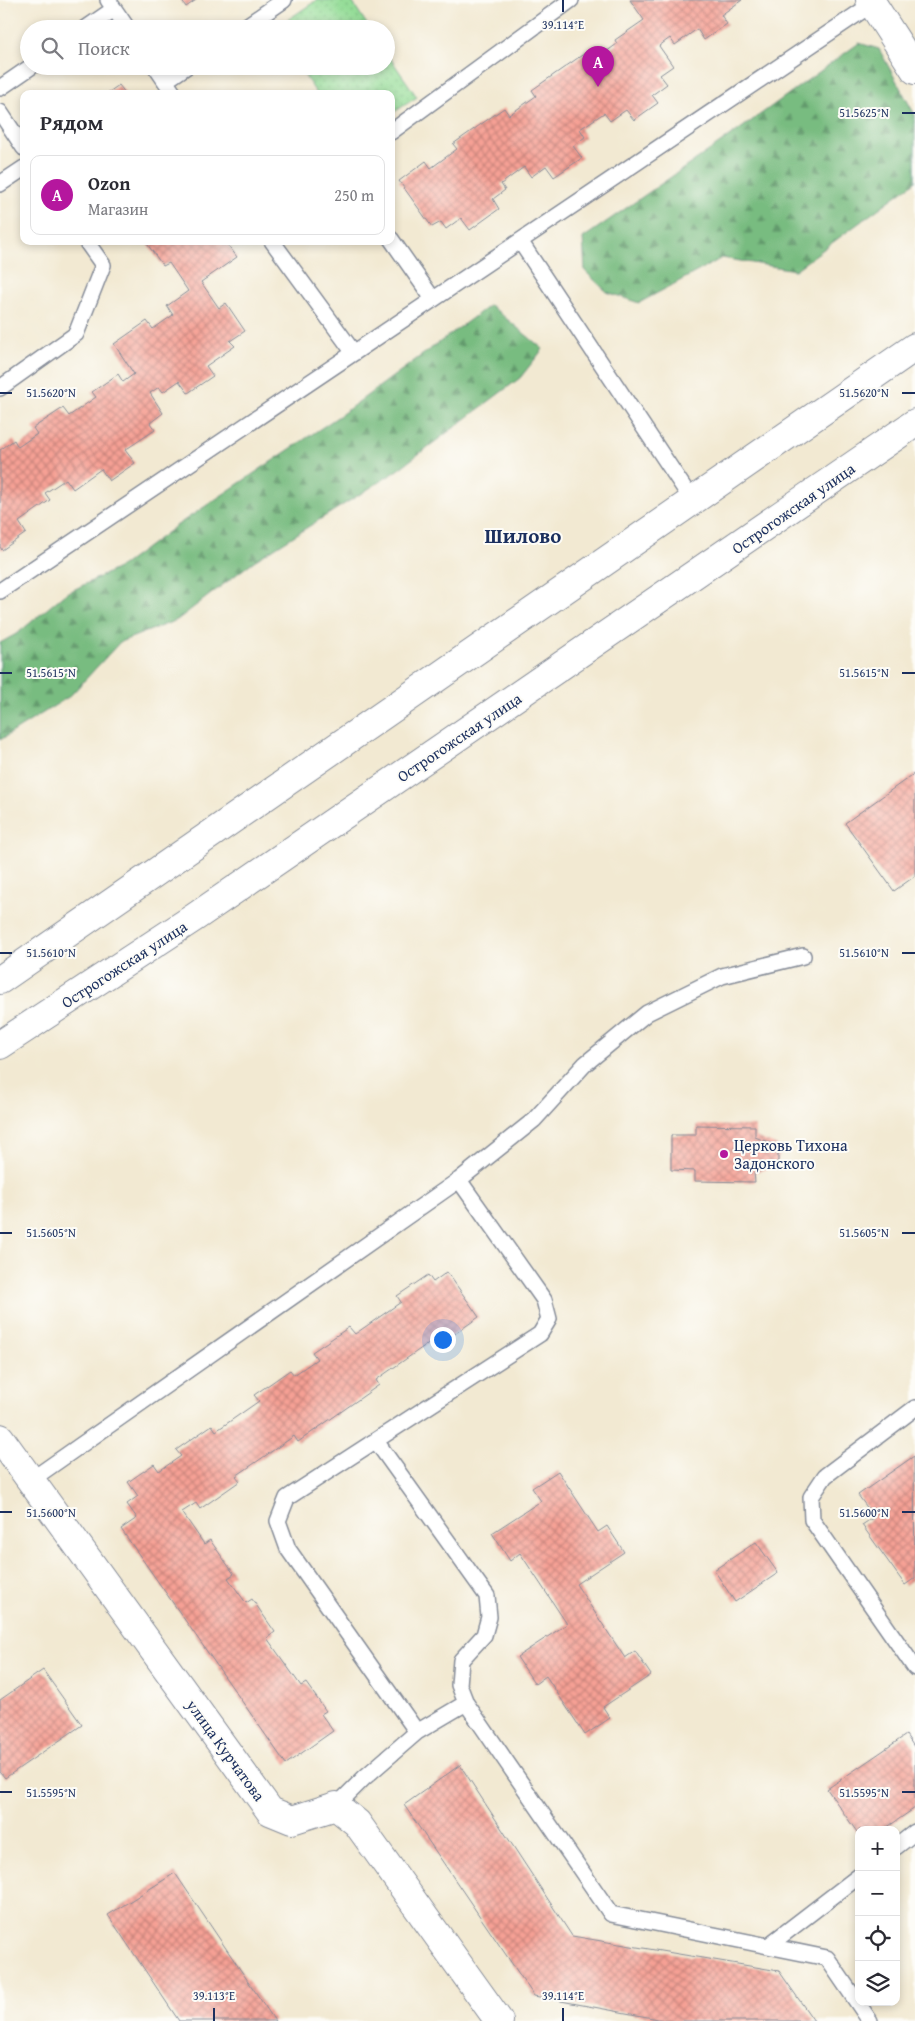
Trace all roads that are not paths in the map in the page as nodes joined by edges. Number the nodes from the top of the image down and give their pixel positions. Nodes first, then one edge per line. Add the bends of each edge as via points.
1 (284, 0) edge
2 (571, 0) edge
3 (874, 1) edge
4 (111, 4) edge
5 (94, 20) edge
6 (122, 20) edge
7 (255, 20) edge
8 (915, 70) edge
9 (20, 74) edge
10 (161, 75) edge
11 (179, 75) edge
12 (169, 87) edge
13 (0, 88) edge
14 (0, 112) edge
15 (395, 129) edge
16 (20, 142) edge
17 (20, 171) edge
18 (0, 184) edge
19 (520, 241) junction
20 (89, 245) edge
21 (275, 245) edge
22 (395, 245) edge
23 (433, 300) junction
24 (915, 347) edge
25 (354, 353) junction
26 (0, 388) edge
27 (915, 423) edge
28 (692, 500) junction
29 (0, 591) edge
30 (803, 956) dead end
31 (0, 980) edge
32 (0, 1045) edge
33 (459, 1180) junction
34 (915, 1408) edge
35 (0, 1438) edge
36 (376, 1441) junction
37 (31, 1480) junction
38 (915, 1668) edge
39 (466, 1703) junction
40 (418, 1732) junction
41 (336, 1806) junction
42 (915, 1832) edge
43 (900, 1844) edge
44 (855, 1879) edge
45 (768, 1946) junction
46 (499, 2021) edge
47 (870, 2021) edge

1 - 7 lane
2 - 15 lane
3 - 8 street
3 - 19 lane
4 - 5 lane
4 - 6 lane
9 - 13 lane
10 - 12 lane
11 - 12 lane
14 - 16 lane
17 - 18 lane
19 - 23 lane
19 - 28 lane
20 - 26 lane via 103,265 76,334
21 - 25 lane
22 - 23 lane
23 - 25 lane
24 - 28 street
25 - 29 lane
27 - 32 street, Острогожская улица via 195,918
28 - 31 street
30 - 33 lane via 722,976 647,1013 585,1064 534,1120
33 - 36 lane via 544,1300 549,1319 540,1334
33 - 37 lane
34 - 38 lane via 825,1476 811,1497 812,1520
35 - 37 street, улица Курчатова
36 - 39 lane via 487,1596 489,1617 484,1635 461,1660 459,1685
36 - 40 lane via 287,1498 278,1521 288,1549
37 - 41 street, улица Курчатова via 270,1811 292,1820
39 - 40 lane
39 - 45 lane via 611,1914
40 - 41 lane
41 - 46 street via 358,1823
42 - 43 lane
44 - 45 lane
45 - 47 lane via 827,1958

